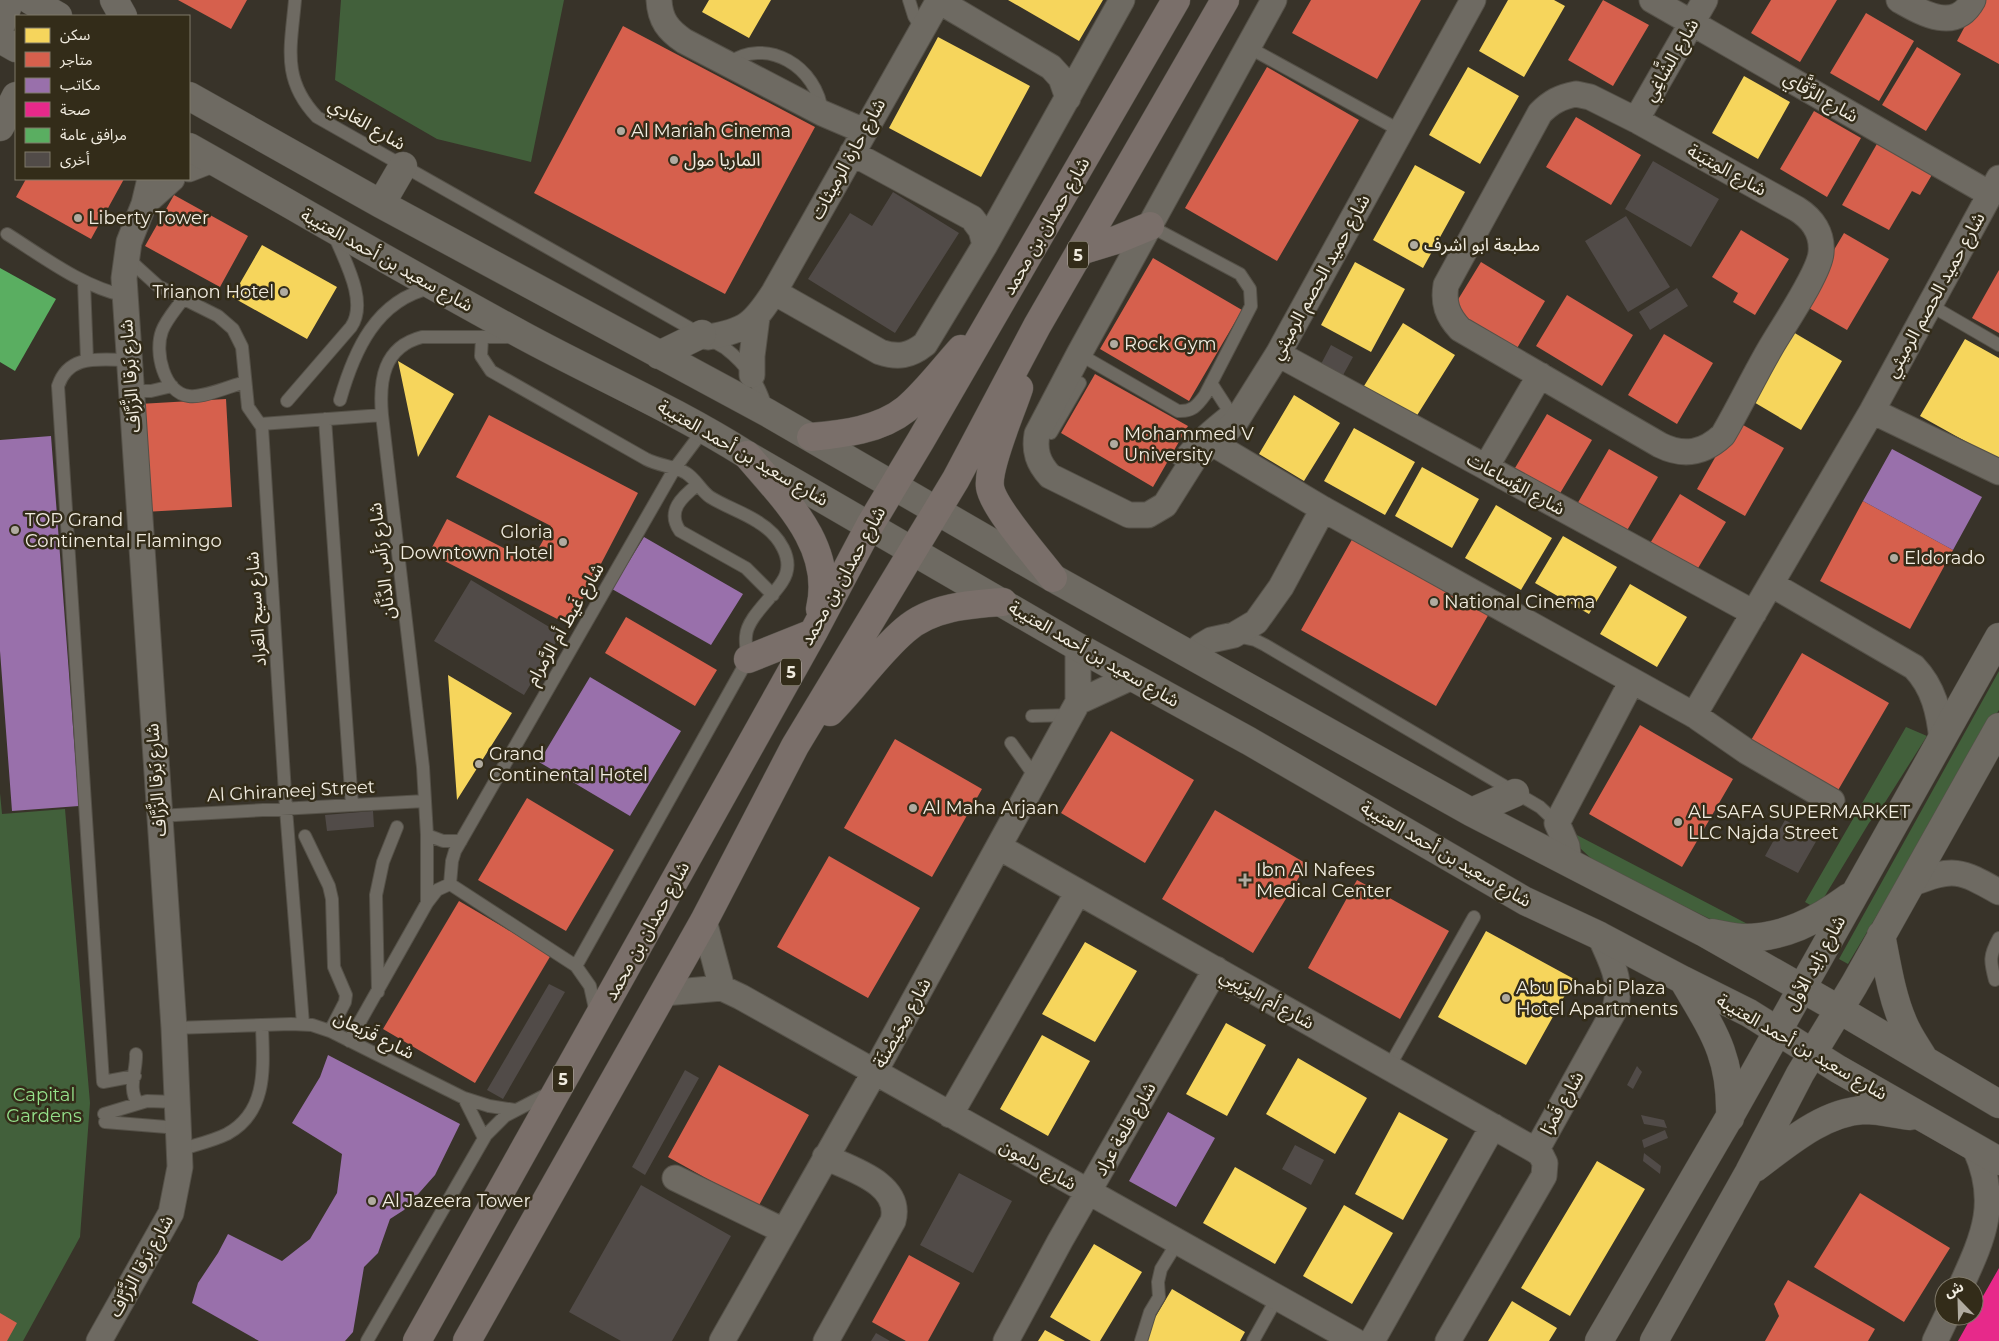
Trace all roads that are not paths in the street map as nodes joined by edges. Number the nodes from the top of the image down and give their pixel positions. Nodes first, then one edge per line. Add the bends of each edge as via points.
1 (10, 0) edge
2 (30, 0) edge
3 (114, 0) edge
4 (295, 0) edge
5 (659, 0) edge
6 (909, 0) edge
7 (939, 0) edge
8 (1122, 0) edge
9 (1176, 0) edge
10 (1225, 0) edge
11 (1274, 0) edge
12 (1473, 0) edge
13 (1652, 0) edge
14 (1705, 0) edge
15 (1899, 0) edge
16 (1973, 0) edge
17 (58, 12) edge
18 (122, 15) edge
19 (1692, 23) junction
20 (0, 27) edge
21 (922, 30) junction
22 (0, 39) edge
23 (15, 47) edge
24 (1248, 47) junction
25 (190, 97) edge
26 (15, 98) edge
27 (1068, 98) junction
28 (1636, 120) junction
29 (0, 127) edge
30 (864, 131) junction
31 (1401, 131) junction
32 (15, 136) edge
33 (0, 148) edge
34 (852, 153) junction
35 (196, 159) edge
36 (403, 166) junction
37 (150, 180) edge
38 (171, 180) edge
39 (1996, 193) edge
40 (144, 204) junction
41 (381, 204) junction
42 (1150, 226) junction
43 (332, 230) junction
44 (7, 234) dead end
45 (985, 245) junction
46 (1080, 251) junction
47 (126, 255) junction
48 (84, 282) junction
49 (435, 287) junction
50 (774, 292) junction
51 (125, 296) junction
52 (182, 299) junction
53 (1001, 303) junction
54 (1930, 305) junction
55 (757, 317) junction
56 (1037, 326) junction
57 (525, 336) junction
58 (705, 336) junction
59 (482, 338) junction
60 (1999, 345) edge
61 (1079, 354) junction
62 (1278, 354) junction
63 (659, 355) junction
64 (87, 360) junction
65 (129, 360) junction
66 (752, 375) junction
67 (1540, 375) junction
68 (245, 382) junction
69 (1080, 383) dead end
70 (1211, 384) junction
71 (172, 386) junction
72 (131, 391) junction
73 (340, 400) dead end
74 (287, 401) dead end
75 (1872, 411) junction
76 (768, 413) junction
77 (382, 415) junction
78 (1232, 416) junction
79 (325, 419) junction
80 (261, 424) junction
81 (705, 428) junction
82 (811, 437) junction
83 (1212, 443) junction
84 (747, 455) junction
85 (1037, 457) junction
86 (1178, 459) dead end
87 (1486, 467) junction
88 (675, 468) junction
89 (1999, 472) edge
90 (698, 485) junction
91 (894, 485) junction
92 (1323, 509) junction
93 (935, 511) junction
94 (870, 525) junction
95 (914, 550) junction
96 (1053, 578) junction
97 (1771, 584) junction
98 (773, 595) junction
99 (1003, 602) junction
100 (1754, 613) junction
101 (815, 629) junction
102 (1234, 635) junction
103 (1999, 637) edge
104 (1078, 647) junction
105 (1192, 654) junction
106 (748, 659) junction
107 (1132, 676) junction
108 (1632, 680) junction
109 (1074, 708) junction
110 (1694, 715) junction
111 (1032, 716) dead end
112 (1999, 727) edge
113 (1942, 740) junction
114 (1011, 743) dead end
115 (795, 746) junction
116 (1036, 778) junction
117 (1515, 792) junction
118 (425, 801) junction
119 (1832, 801) dead end
120 (352, 805) junction
121 (286, 809) junction
122 (1471, 812) junction
123 (158, 816) junction
124 (1557, 823) junction
125 (398, 827) dead end
126 (427, 835) junction
127 (305, 836) dead end
128 (461, 841) junction
129 (999, 847) junction
130 (1568, 862) junction
131 (450, 884) junction
132 (1911, 884) junction
133 (1078, 892) junction
134 (1999, 892) edge
135 (1854, 893) junction
136 (427, 903) junction
137 (1474, 917) dead end
138 (704, 921) junction
139 (1703, 932) junction
140 (1881, 935) junction
141 (1600, 936) junction
142 (1999, 938) edge
143 (576, 966) junction
144 (1216, 969) junction
145 (1683, 980) junction
146 (1995, 980) dead end
147 (722, 988) junction
148 (1802, 988) junction
149 (378, 992) junction
150 (664, 993) junction
151 (1840, 1010) junction
152 (596, 1022) junction
153 (303, 1024) junction
154 (262, 1026) junction
155 (174, 1028) junction
156 (1778, 1030) junction
157 (330, 1031) junction
158 (349, 1041) junction
159 (1813, 1053) junction
160 (136, 1054) dead end
161 (1926, 1062) junction
162 (1389, 1067) junction
163 (874, 1073) junction
164 (135, 1076) junction
165 (558, 1089) junction
166 (464, 1098) junction
167 (177, 1102) junction
168 (138, 1103) junction
169 (1999, 1104) edge
170 (515, 1110) junction
171 (950, 1115) junction
172 (1921, 1117) junction
173 (1730, 1118) junction
174 (1493, 1126) junction
175 (484, 1138) junction
176 (179, 1139) junction
177 (1974, 1148) junction
178 (1536, 1151) junction
179 (825, 1157) junction
180 (1999, 1161) edge
181 (1749, 1172) junction
182 (675, 1178) dead end
183 (1088, 1193) junction
184 (784, 1231) junction
185 (1177, 1242) junction
186 (1966, 1276) edge
187 (1276, 1298) junction
188 (1942, 1326) edge
189 (99, 1341) edge
190 (367, 1341) edge
191 (418, 1341) edge
192 (467, 1341) edge
193 (722, 1341) edge
194 (826, 1341) edge
195 (1006, 1341) edge
196 (1141, 1341) edge
197 (1253, 1341) edge
198 (1355, 1341) edge
199 (1372, 1341) edge
200 (1448, 1341) edge
201 (1599, 1341) edge
202 (1654, 1341) edge
203 (1935, 1341) edge

1 - 20 main road
2 - 17 main road
3 - 18 main road
4 - 36 lane, شارع العَادِي via 291,71 295,88 304,104 316,117
5 - 30 street via 663,19 674,34 822,113
6 - 21 lane
7 - 21 street, شارع حارة الرميثات
7 - 27 street, شارع حارة الرميثات via 1051,68 1061,78
8 - 27 street
9 - 53 main road, شارع حمدان بن محمد / 5
10 - 46 main road, 5
11 - 24 street
12 - 31 street, شارع حميد الحصم الرميثي
13 - 19 street, شارع الرَّقَّاي
14 - 19 street, شارع الشَّاغِي
15 - 16 street via 1930,17 1941,18 1963,11
19 - 28 street, شارع الشَّاغِي
19 - 39 street, شارع الرَّقَّاي
21 - 30 street, شارع حارة الرميثات
22 - 23 main road
24 - 31 lane
24 - 42 street
25 - 41 main road
26 - 29 main road
27 - 45 street
28 - 67 street, شارع المِتبَنة via 1590,97 1576,94 1562,96 1550,103 1540,113 1446,285 1446,309 1460,329
28 - 67 street, شارع المِتبَنة via 1806,215 1819,233 1822,244 1818,265 1723,435 1704,449 1694,452 1670,450
30 - 34 street, شارع حارة الرميثات
31 - 62 street, شارع حميد الحصم الرميثي
32 - 33 main road
34 - 45 street via 972,218 981,230
34 - 50 street, شارع حارة الرميثات
35 - 43 main road, شارع سعيد بن أحمد العتيبة
36 - 41 main road
36 - 58 lane, شارع العَادِي
37 - 40 street, شارع بَرقا الزَّرَّاف
38 - 40 street, شارع بَرقا الزَّرَّاف
39 - 54 street, شارع حميد الحصم الرميثي
40 - 47 street, شارع بَرقا الزَّرَّاف
41 - 63 main road
42 - 46 main road
42 - 61 street
42 - 70 lane via 1240,274 1250,288 1251,306
43 - 49 main road, شارع سعيد بن أحمد العتيبة
43 - 74 lane via 356,293 357,316
44 - 48 lane
45 - 50 street via 925,344 904,356 880,352
46 - 56 main road, 5
47 - 51 street, شارع بَرقا الزَّرَّاف
47 - 52 lane, شارع سيح العَراد via 148,278
48 - 51 lane
48 - 64 lane
49 - 57 main road, شارع سعيد بن أحمد العتيبة
49 - 73 lane via 418,290 402,298 376,321 351,367
50 - 55 street, شارع حارة الرميثات
51 - 65 street, شارع بَرقا الزَّرَّاف
52 - 68 lane, شارع سيح العَراد via 218,316 233,329 242,347
52 - 71 lane via 162,330 160,340 160,358
53 - 82 main road via 905,409 872,426
53 - 91 main road, شارع حمدان بن محمد / 5
54 - 60 lane
54 - 75 street, شارع حميد الحصم الرميثي
55 - 58 street, شارع حارة الرميثات via 734,331
55 - 66 street, شارع حارة الرميثات
56 - 93 main road, 5
56 - 96 main road via 991,472 990,487 1004,515
57 - 59 lane, شارع رَأس الدَّنَّان
57 - 81 main road, شارع سعيد بن أحمد العتيبة
58 - 63 main road
58 - 66 lane, شارع العَادِي via 737,357
59 - 77 lane, شارع رَأس الدَّنَّان via 422,337 396,349 383,381
59 - 88 lane via 481,356 490,371 646,460
61 - 70 lane via 1178,411 1197,406
61 - 85 street via 1037,434
62 - 78 street, شارع حميد الحصم الرميثي
62 - 87 street, شارع الوُساعات
63 - 76 main road
64 - 65 lane
64 - 164 lane via 66,369 58,386 58,396 103,1082
65 - 72 street, شارع بَرقا الزَّرَّاف
66 - 76 lane, شارع العَادِي via 763,394
67 - 87 street
68 - 71 lane via 189,396
68 - 80 lane, شارع سيح العَراد via 248,407
69 - 85 lane
70 - 78 lane
71 - 72 lane
72 - 123 street, شارع بَرقا الزَّرَّاف
75 - 89 street
75 - 97 street, شارع حميد الحصم الرميثي
76 - 82 main road
77 - 79 lane
77 - 118 lane, شارع رَأس الدَّنَّان
78 - 83 street, شارع حميد الحصم الرميثي via 1225,433
78 - 86 lane via 1201,432
79 - 80 lane
79 - 120 lane
80 - 121 lane, شارع سيح العَراد
81 - 84 main road, شارع سعيد بن أحمد العتيبة
81 - 88 lane, شارع غَيط أم الرَّمرام
82 - 91 main road
83 - 85 street, شارع حميد الحصم الرميثي via 1194,460 1165,505 1148,515 1139,516 1120,511 1060,482 1042,468
83 - 92 street
84 - 94 main road, شارع سعيد بن أحمد العتيبة
84 - 101 main road via 791,509 816,547 824,582
87 - 100 street, شارع الوُساعات
88 - 90 lane via 686,473
88 - 128 lane, شارع غَيط أم الرَّمرام
90 - 98 lane via 712,498 758,522 776,537 788,561 784,581
90 - 98 lane via 684,495 675,511 674,521 680,531 746,568
91 - 93 main road
91 - 94 main road, شارع حمدان بن محمد / 5
92 - 102 street via 1281,587 1256,622
92 - 108 street
93 - 95 main road, 5
93 - 96 main road
94 - 95 main road, شارع سعيد بن أحمد العتيبة
94 - 101 main road, شارع حمدان بن محمد / 5
95 - 99 main road, شارع سعيد بن أحمد العتيبة
95 - 115 main road, 5
96 - 105 main road
97 - 100 street, شارع حميد الحصم الرميثي
97 - 113 street via 1914,667 1934,697
98 - 106 lane via 749,624 746,634
99 - 104 main road, شارع سعيد بن أحمد العتيبة
99 - 115 main road via 973,603 941,611 906,628
100 - 110 street, شارع حميد الحصم الرميثي
101 - 106 main road
101 - 152 main road, شارع حمدان بن محمد / 5
102 - 105 street via 1211,640
102 - 117 lane via 1265,645
103 - 113 main road, شارع زايد الأول
104 - 107 main road, شارع سعيد بن أحمد العتيبة
104 - 109 street, شارع مِحَيصْنَة via 1080,665
105 - 122 main road
106 - 143 lane
107 - 109 street
107 - 141 main road, شارع سعيد بن أحمد العتيبة via 1525,901
108 - 110 street
108 - 124 street
109 - 111 lane
109 - 116 street, شارع مِحَيصْنَة
110 - 119 street via 1746,751
112 - 132 main road
113 - 135 main road, شارع زايد الأول
114 - 116 lane
115 - 138 main road, 5
116 - 129 street, شارع مِحَيصْنَة
117 - 122 main road
117 - 124 lane via 1540,806
118 - 120 lane, Al Ghiraneej Street
118 - 126 lane, شارع رَأس الدَّنَّان
120 - 121 lane, Al Ghiraneej Street
121 - 123 lane, Al Ghiraneej Street
121 - 153 lane, شارع سيح العَراد
122 - 130 main road
123 - 155 street, شارع بَرقا الزَّرَّاف
124 - 130 street
125 - 149 lane via 383,862 376,895
126 - 128 lane via 443,841
126 - 136 lane, شارع رَأس الدَّنَّان
127 - 157 lane via 329,886 334,967 346,995
128 - 131 lane, شارع غَيط أم الرَّمرام via 452,861
129 - 133 street, شارع أم اليِرَيبِي
129 - 163 street, شارع مِحَيصْنَة
130 - 139 main road
131 - 136 lane via 437,890
131 - 143 lane
132 - 134 street via 1935,874 1951,872 1966,875
132 - 140 main road
133 - 144 street, شارع أم اليِرَيبِي
133 - 171 street
135 - 139 main road via 1821,917 1782,933 1742,938
135 - 148 main road, شارع زايد الأول
136 - 149 lane
137 - 162 lane
138 - 147 street
138 - 150 main road, 5
139 - 148 main road
140 - 151 main road
140 - 161 main road via 1898,1009
141 - 145 main road, شارع سعيد بن أحمد العتيبة
141 - 178 street, شارع قَمرَا via 1616,972 1618,997 1615,1009
142 - 146 lane via 1990,962
143 - 152 lane via 590,986
144 - 162 street, شارع أم اليِرَيبِي
144 - 183 street, شارع قلعة عراد
145 - 156 main road, شارع سعيد بن أحمد العتيبة
145 - 173 main road via 1722,1051 1730,1089
147 - 150 street
147 - 163 street, شارع دلمون
148 - 151 main road
148 - 156 main road, شارع زايد الأول
149 - 158 lane
150 - 192 main road, 5
151 - 159 main road
151 - 161 main road
152 - 165 main road, شارع حمدان بن محمد / 5
153 - 154 lane, شارع قَرَيعان
153 - 157 lane, شارع قَرَيعان
154 - 155 lane, شارع قَرَيعان
154 - 176 lane via 263,1079 256,1104 239,1126 228,1133
155 - 167 street, شارع بَرقا الزَّرَّاف
156 - 159 main road, شارع سعيد بن أحمد العتيبة
156 - 173 main road, شارع زايد الأول
157 - 158 lane, شارع قَرَيعان
158 - 166 lane, شارع قَرَيعان
159 - 172 main road, شارع سعيد بن أحمد العتيبة
159 - 181 main road
160 - 164 lane
161 - 169 main road
162 - 174 street, شارع أم اليِرَيبِي
163 - 171 street, شارع دلمون
163 - 179 street, شارع مِحَيصْنَة
164 - 168 lane via 132,1094
165 - 170 lane
165 - 191 main road, شارع حمدان بن محمد / 5
166 - 170 lane, شارع قَرَيعان
166 - 175 lane
167 - 168 lane
167 - 176 street, شارع بَرقا الزَّرَّاف
168 - 176 lane via 105,1118
170 - 175 lane via 497,1122
171 - 183 street, شارع دلمون
172 - 177 main road, شارع سعيد بن أحمد العتيبة
172 - 181 main road via 1863,1110 1836,1117 1793,1139
173 - 201 main road, شارع زايد الأول
174 - 178 street, شارع أم اليِرَيبِي
174 - 199 street
175 - 190 lane
176 - 189 street, شارع بَرقا الزَّرَّاف via 180,1167 171,1213
177 - 180 main road, شارع سعيد بن أحمد العتيبة
177 - 186 street via 1987,1165 1993,1185 1994,1206 1990,1223
178 - 200 street, شارع قَمرَا via 1546,1164 1544,1176
179 - 184 street, شارع مِحَيصْنَة
179 - 194 street via 881,1186 893,1202 895,1213
181 - 202 main road
182 - 184 street
183 - 185 street, شارع دلمون
183 - 195 street, شارع قلعة عراد
184 - 193 street, شارع مِحَيصْنَة
185 - 187 street, شارع دلمون
185 - 196 lane via 1161,1269 1159,1296
187 - 197 lane
187 - 198 street, شارع دلمون
188 - 203 street

